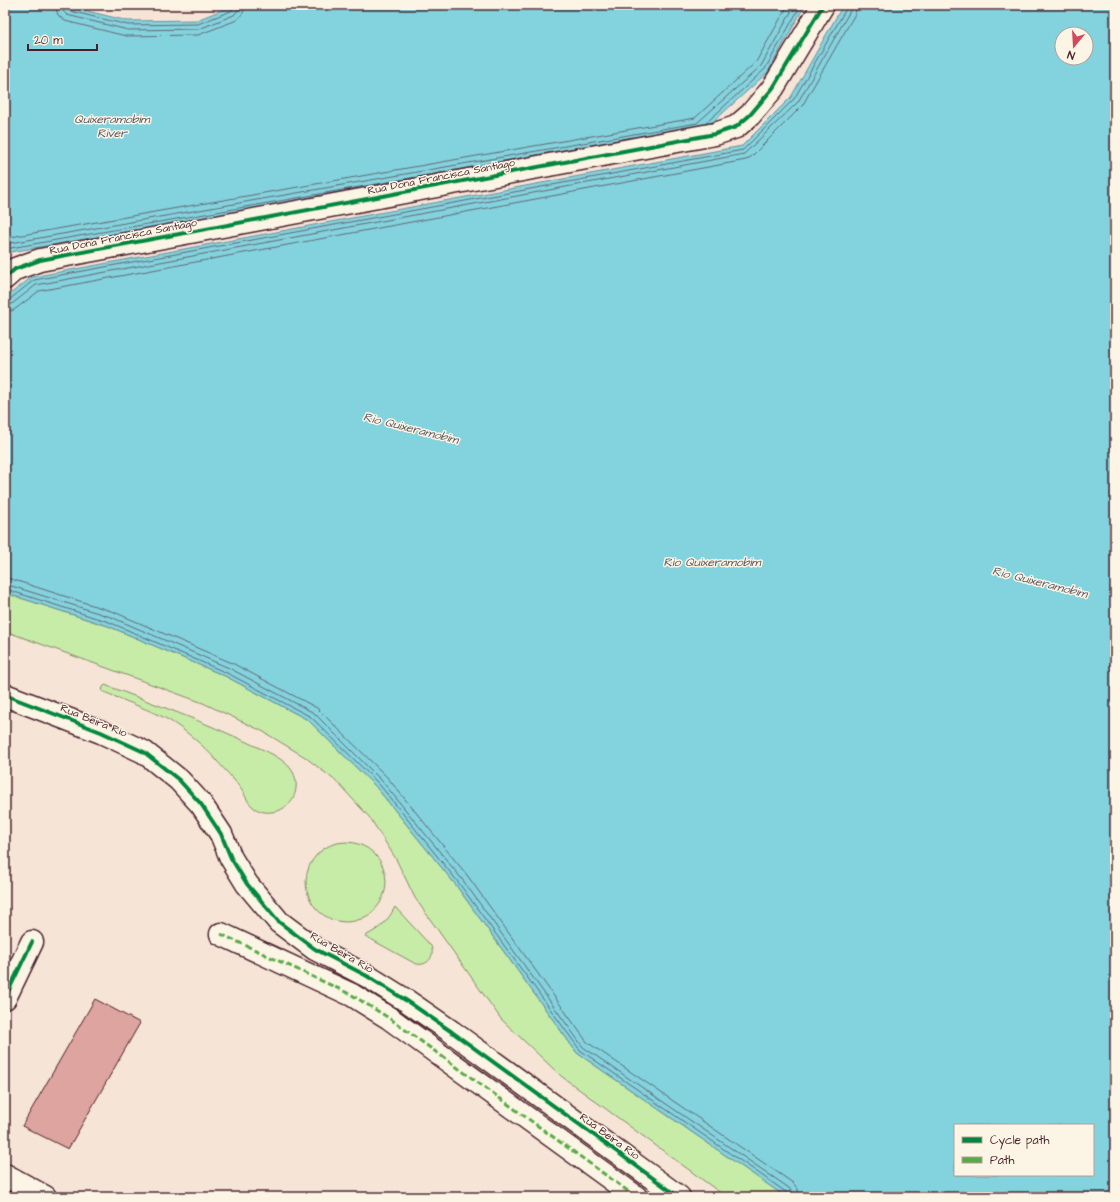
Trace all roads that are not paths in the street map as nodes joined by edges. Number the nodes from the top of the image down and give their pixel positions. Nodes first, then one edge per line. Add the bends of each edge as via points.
1 (823, 5) edge
2 (5, 278) edge
3 (5, 695) edge
4 (221, 934) dead end
5 (32, 942) dead end
6 (5, 998) edge
7 (5, 1175) edge
8 (45, 1197) edge
9 (636, 1197) edge
10 (679, 1197) edge

1 - 2 street, Rua Dona Francisca Santiago via 773,88 736,127 715,134 40,260 15,269
3 - 10 street, Rua Beira Rio via 101,732 144,752 179,780 201,804 221,834 231,858 247,884 279,922 315,949 367,976 407,1001
4 - 9 street via 352,996 389,1018
5 - 6 street
7 - 8 street

